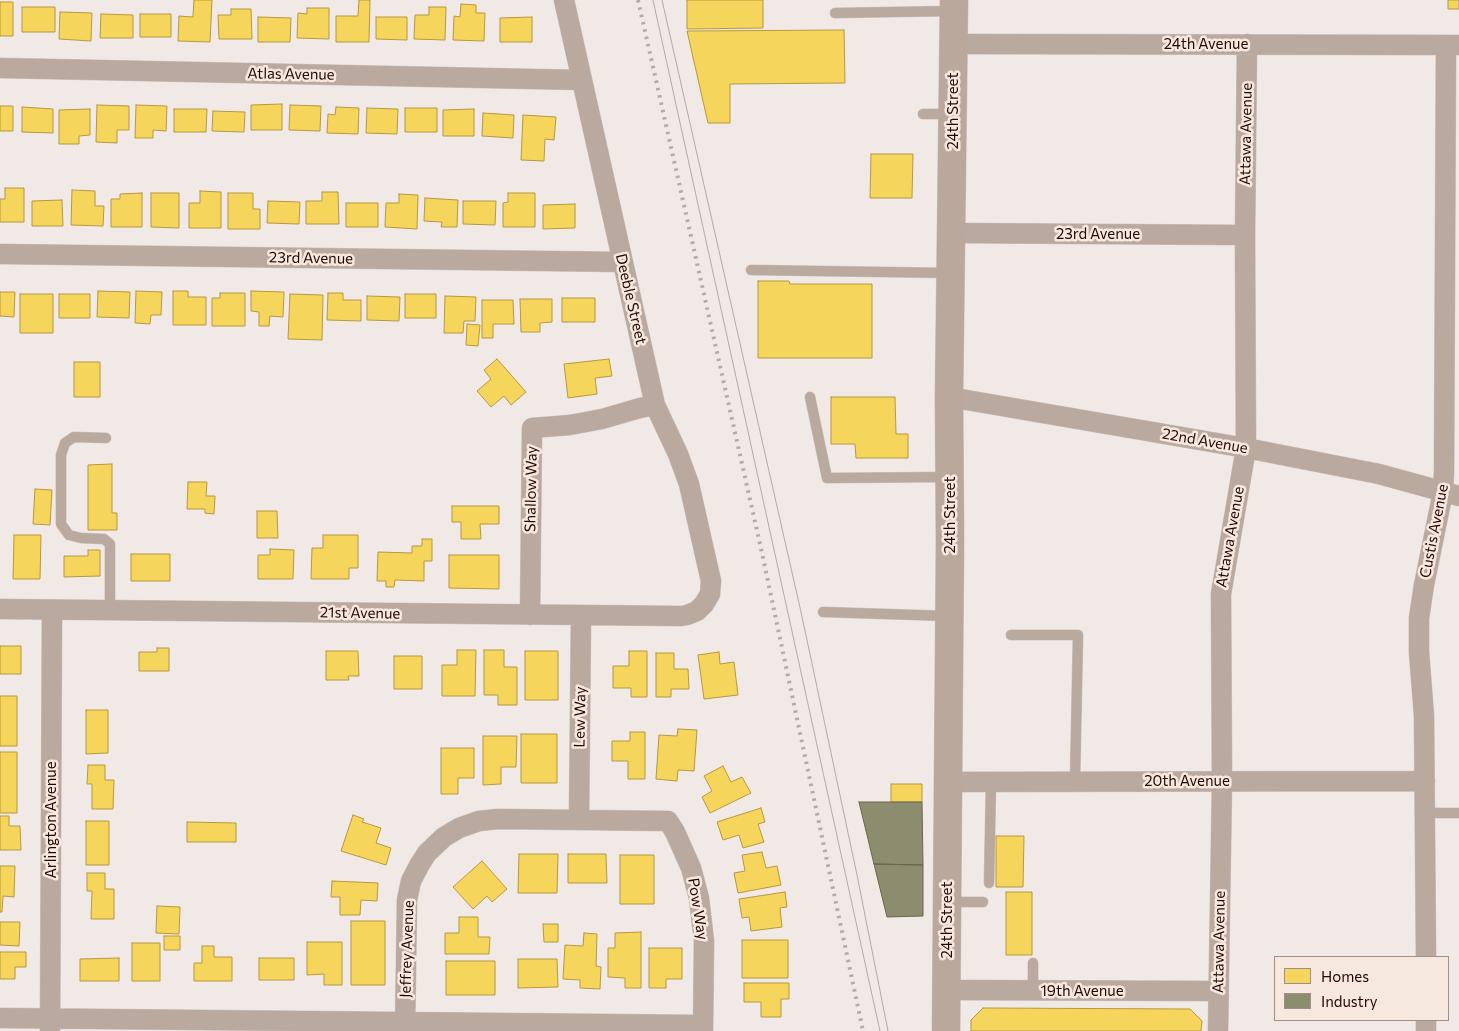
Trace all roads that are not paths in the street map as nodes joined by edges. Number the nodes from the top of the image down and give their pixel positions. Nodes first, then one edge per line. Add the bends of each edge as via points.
1 (564, 0) edge
2 (954, 6) edge
3 (835, 13) dead end
4 (953, 44) junction
5 (1247, 44) junction
6 (1453, 45) edge
7 (0, 68) edge
8 (582, 80) junction
9 (922, 114) dead end
10 (953, 114) junction
11 (952, 233) junction
12 (1245, 235) junction
13 (0, 254) edge
14 (622, 262) junction
15 (751, 270) dead end
16 (951, 273) junction
17 (810, 397) dead end
18 (949, 397) junction
19 (655, 405) junction
20 (106, 438) dead end
21 (1246, 448) junction
22 (950, 477) junction
23 (1451, 494) edge
24 (710, 594) joint
25 (0, 609) edge
26 (52, 610) junction
27 (110, 611) junction
28 (823, 612) dead end
29 (530, 615) junction
30 (581, 615) junction
31 (949, 616) junction
32 (1011, 635) dead end
33 (1076, 781) junction
34 (1222, 781) junction
35 (1425, 781) junction
36 (948, 782) junction
37 (991, 782) junction
38 (1425, 813) junction
39 (1459, 813) edge
40 (579, 820) junction
41 (989, 883) dead end
42 (947, 902) junction
43 (983, 902) dead end
44 (1426, 956) edge
45 (1033, 963) dead end
46 (946, 990) junction
47 (1033, 991) junction
48 (1218, 991) junction
49 (0, 1018) edge
50 (50, 1025) edge
51 (405, 1027) edge
52 (703, 1028) edge
53 (946, 1031) edge
54 (1218, 1031) edge

1 - 8 street, Deeble Street
2 - 3 lane
2 - 4 street, 24th Street
4 - 5 street, 24th Avenue
4 - 10 street, 24th Street
5 - 6 street, 24th Avenue
5 - 12 street, Attawa Avenue
6 - 23 street, Custis Avenue via 1444,472
7 - 8 street, Atlas Avenue
8 - 14 street, Deeble Street
9 - 10 lane
10 - 11 street, 24th Street
11 - 12 street, 23rd Avenue
11 - 16 street, 24th Street
12 - 21 street, Attawa Avenue
13 - 14 street, 23rd Avenue
14 - 19 street, Deeble Street
15 - 16 lane
16 - 18 street, 24th Street
17 - 22 lane via 827,478
18 - 21 street, 22nd Avenue
18 - 22 street, 24th Street
19 - 24 street, Deeble Street via 689,484 711,581
19 - 29 street, Shallow Way via 602,420 532,428
20 - 27 lane via 74,437 65,443 61,455 61,524 69,535 104,539 110,544
21 - 23 street, 22nd Avenue via 1379,474
21 - 34 street, Attawa Avenue via 1221,594
22 - 31 street, 24th Street
23 - 35 street, Custis Avenue via 1424,584 1420,618
24 - 30 street, 21st Avenue via 697,611 687,615
25 - 26 street, 21st Avenue
26 - 27 street, 21st Avenue
26 - 50 street, Arlington Avenue
27 - 29 street, 21st Avenue
28 - 31 lane
29 - 30 street, 21st Avenue
30 - 40 street, Lew Way
31 - 36 street, 24th Street
32 - 33 lane via 1078,635
33 - 34 street, 20th Avenue
33 - 37 street, 20th Avenue
34 - 35 street, 20th Avenue
34 - 48 street, Attawa Avenue
35 - 38 street, Custis Avenue
36 - 37 street, 20th Avenue
36 - 42 street, 24th Street
37 - 41 lane
38 - 39 lane
38 - 44 street, Custis Avenue
40 - 51 street, Jeffrey Avenue via 498,819 479,822 459,828 427,853 411,881 407,900
40 - 52 street, Pow Way via 668,821 691,868 699,898 704,941
42 - 43 lane
42 - 46 street, 24th Street
45 - 47 lane
46 - 47 street, 19th Avenue
46 - 53 street, 24th Street
47 - 48 street, 19th Avenue
48 - 54 street, Attawa Avenue
49 - 50 street
50 - 51 street
51 - 52 street

